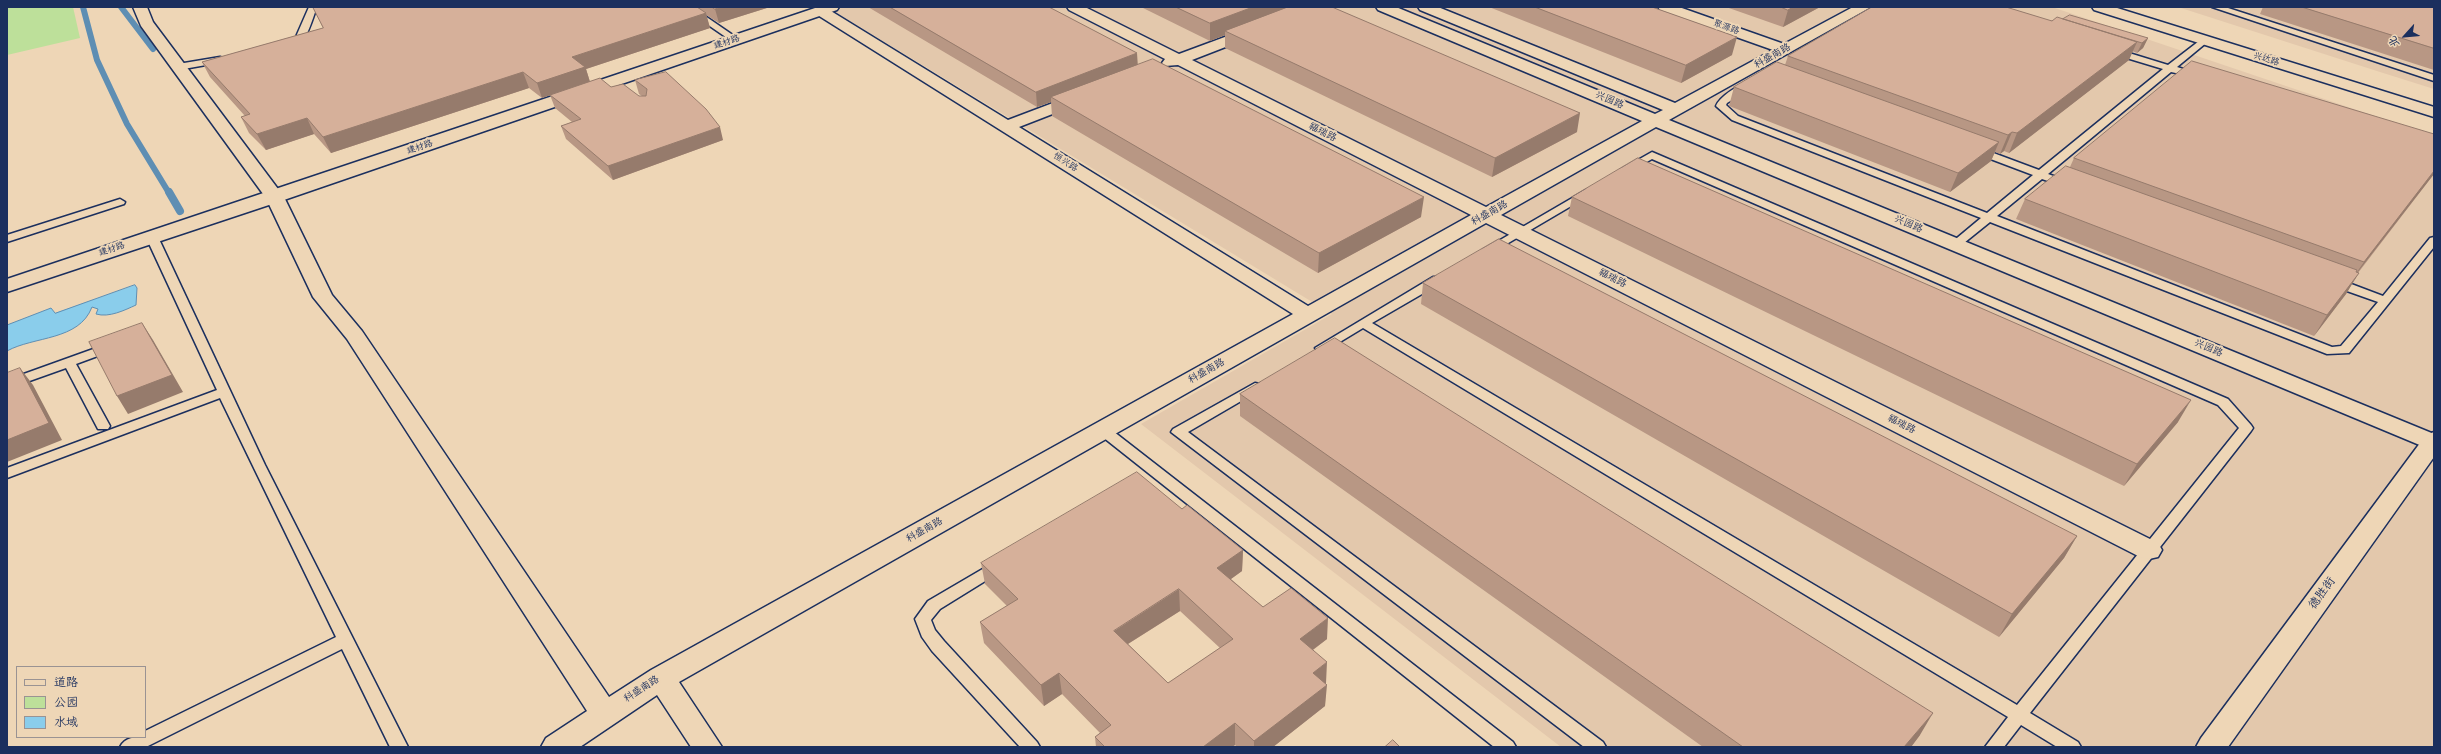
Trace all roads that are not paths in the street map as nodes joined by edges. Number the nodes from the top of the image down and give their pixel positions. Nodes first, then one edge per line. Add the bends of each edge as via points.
1 (140, 7) edge
2 (313, 7) edge
3 (686, 7) edge
4 (1074, 7) edge
5 (1383, 7) edge
6 (1425, 7) edge
7 (1665, 7) edge
8 (1864, 7) edge
9 (2099, 7) edge
10 (2216, 7) edge
11 (826, 9) edge
12 (1265, 26) edge
13 (736, 40) junction
14 (2203, 41) junction
15 (2103, 48) edge
16 (279, 49) edge
17 (1786, 50) junction
18 (231, 58) edge
19 (1178, 60) junction
20 (178, 67) junction
21 (1157, 68) edge
22 (2170, 68) junction
23 (2434, 78) edge
24 (2207, 80) edge
25 (1756, 82) edge
26 (1092, 93) edge
27 (1676, 110) junction
28 (2434, 112) edge
29 (1656, 120) junction
30 (1007, 126) junction
31 (1967, 147) edge
32 (2041, 174) junction
33 (1612, 178) edge
34 (1599, 186) edge
35 (2078, 188) edge
36 (275, 198) junction
37 (120, 202) dead end
38 (1486, 216) junction
39 (1989, 217) junction
40 (1519, 232) junction
41 (152, 237) junction
42 (7, 239) edge
43 (2434, 240) edge
44 (1956, 245) junction
45 (1478, 256) edge
46 (1451, 272) edge
47 (2325, 279) edge
48 (7, 286) edge
49 (2385, 301) junction
50 (1309, 315) junction
51 (1363, 323) junction
52 (120, 343) edge
53 (1308, 355) edge
54 (69, 362) junction
55 (1267, 380) edge
56 (7, 385) edge
57 (224, 392) junction
58 (103, 426) dead end
59 (1104, 431) junction
60 (2434, 442) edge
61 (7, 473) edge
62 (1157, 473) junction
63 (1143, 481) edge
64 (2149, 550) junction
65 (1008, 561) edge
66 (345, 640) junction
67 (661, 678) junction
68 (605, 714) junction
69 (2019, 715) junction
70 (129, 747) edge
71 (399, 747) edge
72 (556, 747) edge
73 (707, 747) edge
74 (1031, 747) edge
75 (1507, 747) edge
76 (1597, 747) edge
77 (1994, 747) edge
78 (2072, 747) edge
79 (2211, 747) edge

1 - 20 street via 146,23
2 - 16 lane via 299,40
3 - 13 lane
4 - 19 street, 福瑞路
5 - 29 street, 兴园路
6 - 27 street
7 - 17 street, 聚源路
8 - 17 street, 科盛南路
9 - 14 street, 兴达路
10 - 23 lane
11 - 13 street, 建材路
11 - 30 street, 恒兴路
12 - 19 street
13 - 36 street, 建材路 via 620,85
14 - 22 lane
14 - 28 street, 兴达路
15 - 22 lane
17 - 27 street, 科盛南路
18 - 20 lane
19 - 21 street
19 - 38 street, 福瑞路
20 - 36 street
22 - 24 lane
22 - 32 lane
25 - 39 lane via 1723,101 1720,106 1735,118
26 - 30 street
27 - 29 street, 科盛南路
29 - 38 street, 科盛南路
29 - 44 street, 兴园路
30 - 50 street, 恒兴路
31 - 32 lane
32 - 35 lane
32 - 39 lane
33 - 64 lane via 1652,154 2223,402 2246,428
34 - 40 lane
36 - 41 street, 建材路
36 - 68 street via 323,297 355,336
37 - 42 lane
38 - 40 street, 福瑞路
38 - 50 street, 科盛南路
39 - 44 lane
39 - 49 lane via 2330,351 2345,350
40 - 45 lane
40 - 64 street, 福瑞路
41 - 48 street, 建材路
41 - 57 lane
43 - 49 lane
44 - 60 street, 兴园路
46 - 51 lane
47 - 49 lane
50 - 59 street, 科盛南路
51 - 53 lane
51 - 69 lane
52 - 54 lane
54 - 56 lane
54 - 58 lane
55 - 76 lane via 1178,432
57 - 61 lane
57 - 66 lane
59 - 62 lane
59 - 67 street, 科盛南路
60 - 79 street, 德胜街
62 - 63 lane
62 - 75 lane
64 - 69 lane
65 - 74 lane via 934,604 923,619 938,646
66 - 70 lane
66 - 71 lane
67 - 68 street, 科盛南路
67 - 73 street
68 - 72 street, 科盛南路
69 - 77 lane
69 - 78 lane

